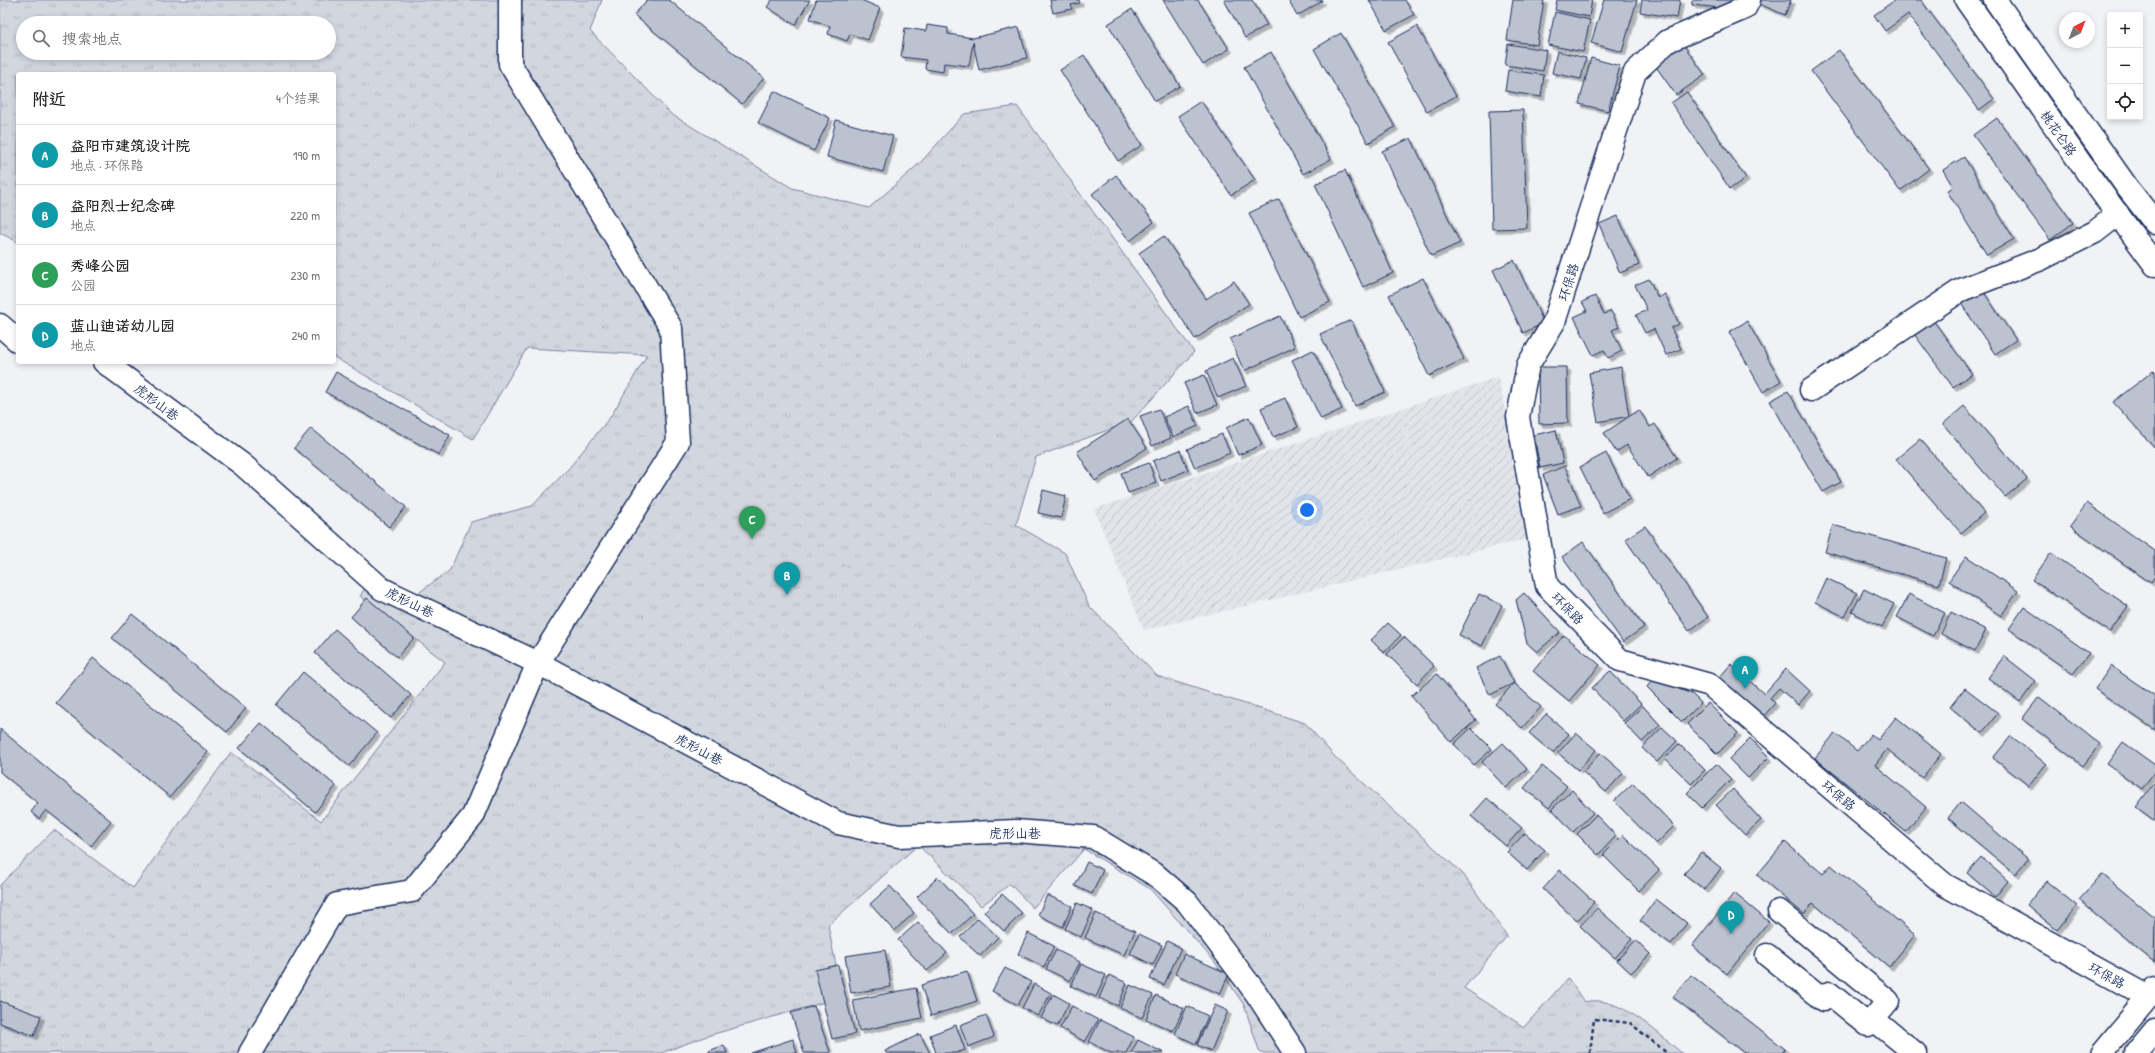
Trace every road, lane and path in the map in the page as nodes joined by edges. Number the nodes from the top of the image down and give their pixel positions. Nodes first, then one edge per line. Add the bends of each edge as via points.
1 (510, 0) edge
2 (1749, 0) edge
3 (1966, 0) edge
4 (1995, 0) edge
5 (2118, 214) junction
6 (2155, 223) edge
7 (2155, 264) edge
8 (0, 325) edge
9 (16, 339) edge
10 (107, 364) edge
11 (1811, 390) dead end
12 (538, 663) junction
13 (1779, 911) dead end
14 (1767, 955) dead end
15 (2152, 994) edge
16 (1873, 1019) junction
17 (2155, 1030) edge
18 (250, 1053) edge
19 (1295, 1053) edge
20 (1590, 1053) edge
21 (1667, 1053) edge
22 (1915, 1053) edge
23 (2102, 1053) edge
24 (2136, 1053) edge

1 - 12 street via 510,64 671,328 678,442
2 - 15 street, 环保路 via 1745,8 1668,41 1635,72 1554,322 1528,365 1518,417 1547,586 1620,660 1710,686 1944,884
3 - 5 street, 桃花仑路
4 - 6 street, 桃花仑路 via 2122,181
5 - 7 street, 桃花仑路
5 - 11 street via 2095,232 2041,260 1961,290
8 - 9 street
10 - 12 street, 虎形山巷 via 243,465 382,589
12 - 18 street via 473,816 412,891 337,904
12 - 19 street, 虎形山巷 via 838,823 899,836 1016,831 1093,837 1157,876 1187,902 1256,993
13 - 16 street via 1888,1001
14 - 16 street via 1824,1000 1829,993 1868,1025
15 - 23 street
16 - 22 street
17 - 24 street
20 - 21 path via 1594,1019 1630,1023

